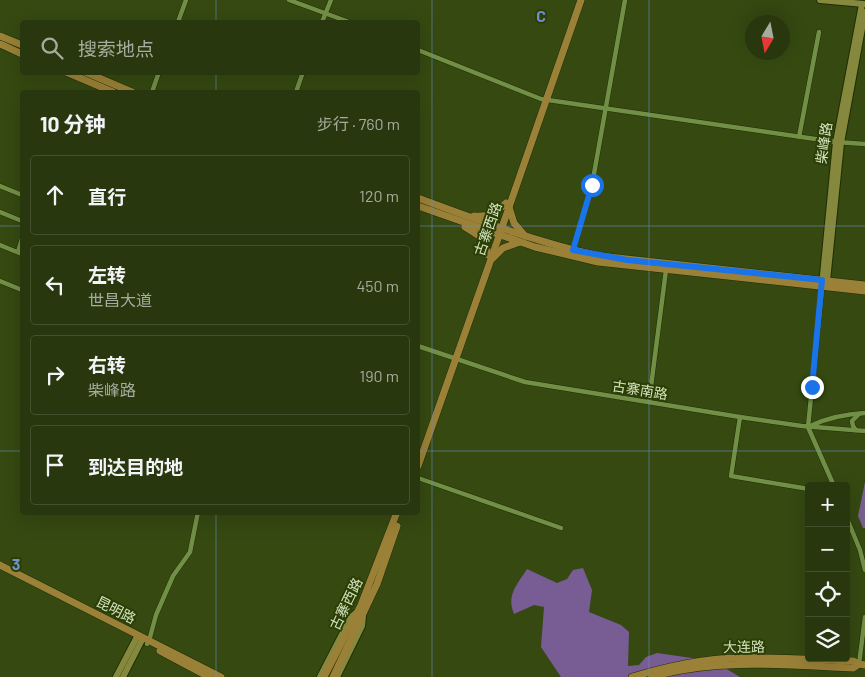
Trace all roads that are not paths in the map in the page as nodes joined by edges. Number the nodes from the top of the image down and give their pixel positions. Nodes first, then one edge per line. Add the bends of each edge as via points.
1 (186, 0) edge
2 (289, 0) edge
3 (331, 0) edge
4 (579, 0) edge
5 (625, 0) edge
6 (820, 0) edge
7 (863, 4) edge
8 (865, 12) edge
9 (326, 13) junction
10 (179, 20) edge
11 (323, 20) edge
12 (344, 20) edge
13 (819, 32) dead end
14 (0, 36) edge
15 (0, 44) edge
16 (20, 44) edge
17 (420, 51) edge
18 (20, 53) edge
19 (73, 75) edge
20 (92, 75) edge
21 (158, 75) edge
22 (302, 75) edge
23 (108, 90) edge
24 (127, 90) edge
25 (153, 90) edge
26 (297, 90) edge
27 (544, 99) junction
28 (606, 108) junction
29 (799, 137) junction
30 (838, 143) junction
31 (865, 144) edge
32 (0, 186) edge
33 (20, 194) edge
34 (420, 199) edge
35 (508, 205) junction
36 (420, 207) edge
37 (0, 212) edge
38 (466, 216) junction
39 (20, 219) edge
40 (455, 220) junction
41 (499, 232) junction
42 (525, 236) junction
43 (520, 242) junction
44 (0, 245) edge
45 (573, 250) junction
46 (20, 253) edge
47 (489, 259) junction
48 (666, 270) junction
49 (0, 281) edge
50 (824, 283) junction
51 (865, 285) edge
52 (20, 289) edge
53 (865, 291) edge
54 (420, 347) edge
55 (454, 359) junction
56 (649, 402) junction
57 (862, 413) edge
58 (740, 417) junction
59 (808, 426) junction
60 (857, 430) junction
61 (865, 431) edge
62 (420, 451) edge
63 (420, 460) edge
64 (420, 479) edge
65 (832, 482) edge
66 (805, 488) edge
67 (197, 515) edge
68 (396, 515) edge
69 (400, 515) edge
70 (850, 526) edge
71 (561, 528) dead end
72 (0, 564) edge
73 (0, 569) edge
74 (865, 570) edge
75 (360, 613) junction
76 (865, 617) edge
77 (142, 640) junction
78 (862, 665) edge
79 (116, 677) edge
80 (123, 677) edge
81 (210, 677) edge
82 (221, 677) edge
83 (320, 677) edge
84 (324, 677) edge
85 (333, 677) edge
86 (337, 677) edge
87 (632, 677) edge
88 (652, 677) edge

1 - 10 street
2 - 9 street
3 - 9 street
4 - 27 main road, 古寨西路
5 - 28 street
6 - 7 street
7 - 30 street, 柴峰路
8 - 30 street, 柴峰路
9 - 11 street
9 - 12 street
13 - 29 street
14 - 16 main road
15 - 18 main road
17 - 27 street
19 - 23 main road
20 - 24 main road
21 - 25 street
22 - 26 street
27 - 28 street
27 - 35 main road, 古寨西路
28 - 29 street
28 - 45 street via 592,185
29 - 30 street
30 - 31 street
30 - 50 street, 柴峰路
32 - 33 street
34 - 38 main road
35 - 38 main road via 492,215
35 - 41 main road, 古寨西路
35 - 42 main road via 514,222
36 - 40 main road
37 - 39 street
38 - 41 main road
40 - 41 main road
40 - 47 main road via 481,236
41 - 42 main road
41 - 43 main road
41 - 47 main road, 古寨西路
42 - 45 main road
43 - 47 main road via 503,248
43 - 48 main road via 571,257
44 - 46 street
45 - 50 main road via 627,260
47 - 55 main road, 古寨西路
48 - 50 main road
48 - 56 street
49 - 52 street
50 - 51 main road
50 - 53 main road
50 - 59 street, 柴峰路
54 - 55 street, 古寨南路
55 - 56 street, 古寨南路 via 525,382
55 - 62 main road, 古寨西路
55 - 63 main road, 古寨西路
56 - 58 street, 古寨南路
57 - 59 street via 821,420
57 - 60 street via 852,422
58 - 59 street, 古寨南路
58 - 66 street via 730,476
59 - 60 street, 古寨南路
59 - 65 street, 柴峰路
60 - 61 street, 古寨南路
64 - 71 street
67 - 77 street via 190,552 173,576
68 - 75 main road, 古寨西路
69 - 75 main road, 古寨西路 via 377,584
70 - 74 street
72 - 77 main road, 昆明路
73 - 77 main road, 昆明路
75 - 83 street via 351,616
75 - 84 main road, 古寨西路
75 - 85 main road, 古寨西路
75 - 86 street via 362,626
76 - 78 street
77 - 79 street
77 - 80 street
77 - 81 main road, 昆明路
77 - 82 main road, 昆明路
78 - 87 main road, 大连路 via 853,661 740,658 700,661
78 - 88 main road, 大连路 via 853,668 703,667

